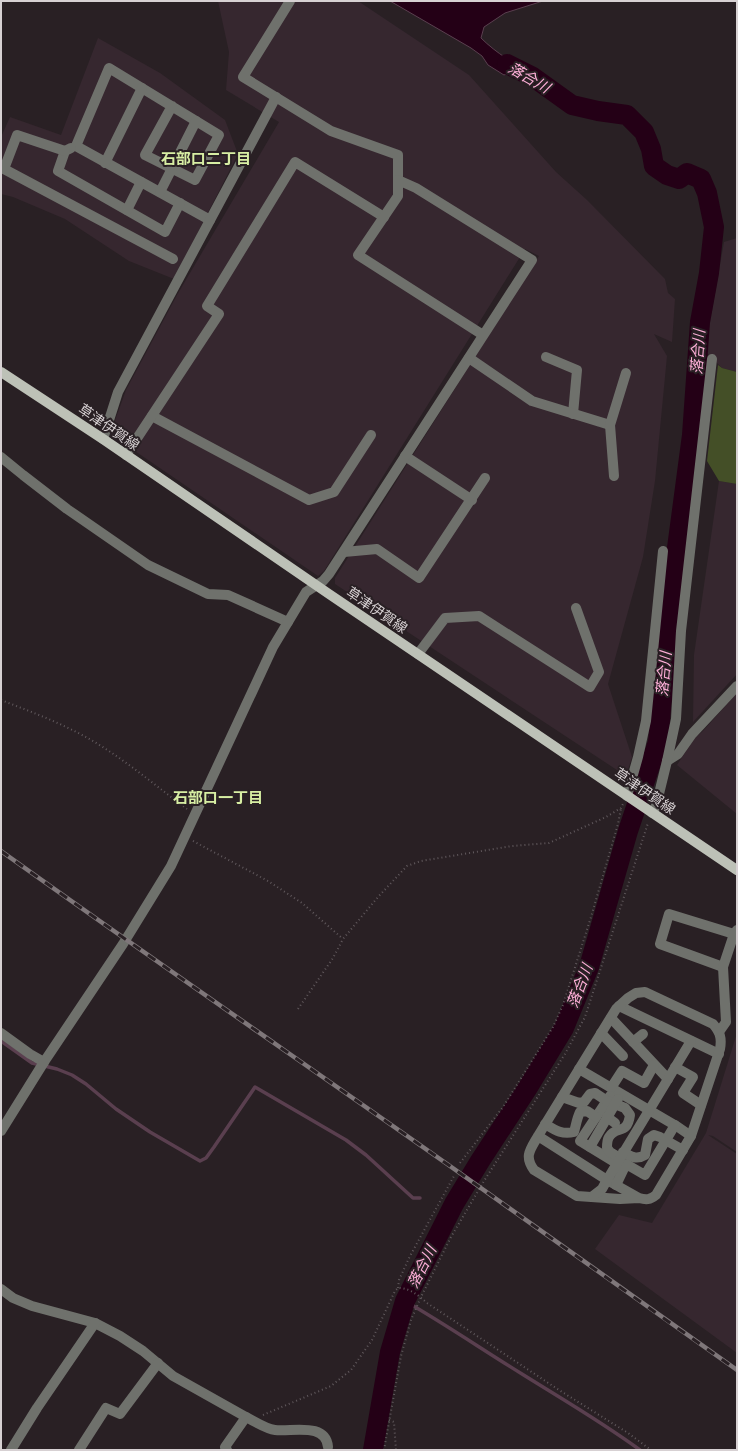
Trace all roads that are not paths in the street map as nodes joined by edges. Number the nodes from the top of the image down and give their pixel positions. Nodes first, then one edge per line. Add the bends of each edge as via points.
1 (290, 1) edge
2 (142, 88) junction
3 (276, 98) junction
4 (172, 106) junction
5 (196, 121) junction
6 (76, 146) junction
7 (65, 151) junction
8 (105, 162) junction
9 (172, 168) junction
10 (398, 180) junction
11 (140, 182) junction
12 (160, 192) junction
13 (180, 203) junction
14 (127, 210) junction
15 (384, 217) junction
16 (210, 220) junction
17 (172, 259) dead end
18 (483, 335) junction
19 (546, 357) dead end
20 (469, 358) junction
21 (712, 359) dead end
22 (1, 372) edge
23 (626, 373) dead end
24 (572, 414) junction
25 (152, 416) junction
26 (610, 426) junction
27 (371, 435) dead end
28 (103, 439) junction
29 (126, 455) junction
30 (405, 456) junction
31 (1, 457) edge
32 (614, 476) dead end
33 (486, 478) dead end
34 (472, 500) junction
35 (663, 551) dead end
36 (344, 552) junction
37 (316, 586) junction
38 (576, 608) dead end
39 (288, 622) junction
40 (418, 654) junction
41 (737, 686) edge
42 (667, 761) junction
43 (629, 797) junction
44 (650, 811) junction
45 (737, 870) edge
46 (735, 932) edge
47 (723, 968) junction
48 (619, 1006) junction
49 (611, 1018) junction
50 (719, 1032) junction
51 (1, 1033) edge
52 (601, 1033) junction
53 (643, 1034) dead end
54 (691, 1041) junction
55 (633, 1042) junction
56 (719, 1054) junction
57 (623, 1056) dead end
58 (44, 1062) junction
59 (654, 1065) junction
60 (675, 1067) junction
61 (579, 1069) junction
62 (668, 1079) junction
63 (615, 1090) junction
64 (562, 1097) junction
65 (611, 1102) junction
66 (701, 1105) junction
67 (649, 1110) junction
68 (596, 1117) junction
69 (545, 1124) junction
70 (675, 1125) junction
71 (1, 1131) edge
72 (538, 1136) junction
73 (691, 1136) junction
74 (666, 1140) junction
75 (590, 1147) junction
76 (683, 1150) junction
77 (620, 1158) junction
78 (611, 1182) junction
79 (593, 1196) junction
80 (639, 1198) junction
81 (1, 1289) edge
82 (95, 1323) junction
83 (158, 1363) junction
84 (246, 1417) junction
85 (328, 1447) dead end
86 (11, 1450) edge
87 (79, 1450) edge
88 (227, 1450) edge

1 - 3 street via 243,77
2 - 4 street
2 - 6 street via 109,68
2 - 8 street
3 - 10 street via 331,131 398,155
3 - 16 street
4 - 5 street
4 - 9 street via 145,155
5 - 9 street
5 - 9 street via 219,134 195,180
6 - 7 street
6 - 8 street
7 - 14 street via 58,171
7 - 17 street via 17,135 4,169
8 - 11 street
9 - 12 street
10 - 15 street via 398,196
10 - 18 street via 416,188 532,260
11 - 12 street
11 - 14 street
12 - 13 street
13 - 14 street via 165,232
13 - 16 street
15 - 18 street via 358,255
15 - 25 street via 295,162 207,306 219,314
16 - 28 street via 118,392
18 - 20 street
19 - 24 street via 577,370
20 - 24 street via 532,401
20 - 30 street
21 - 42 street via 681,631 676,719
22 - 28 main road, 草津伊賀線
23 - 26 street
24 - 26 street
25 - 27 street via 310,500 334,492
25 - 29 street
26 - 32 street
28 - 29 main road, 草津伊賀線
29 - 37 main road, 草津伊賀線
30 - 34 street
30 - 36 street
31 - 39 street via 67,509 148,565 208,594 228,595
33 - 34 street
34 - 36 street via 419,578 377,549
35 - 43 street via 646,721
36 - 37 street via 329,574
37 - 39 street via 306,592
37 - 40 main road, 草津伊賀線
38 - 40 street via 599,672 590,687 479,616 445,618
39 - 58 street via 270,654 171,866
40 - 43 main road, 草津伊賀線
41 - 42 street via 692,734 678,754
42 - 44 street via 656,806
43 - 44 main road, 草津伊賀線
44 - 45 main road, 草津伊賀線
46 - 47 street
46 - 47 street via 669,914 660,944
47 - 50 street via 726,1022
48 - 49 street
48 - 50 street via 628,998 645,992 713,1024
48 - 54 street
49 - 52 street
49 - 55 street
50 - 56 street via 722,1041
51 - 58 street
52 - 57 street via 611,1050
52 - 61 street
53 - 55 street
54 - 56 street
54 - 60 street
55 - 59 street
56 - 66 street
58 - 71 street
59 - 62 street
59 - 63 street via 644,1083 622,1071
60 - 62 street
60 - 66 street via 693,1077 684,1093
61 - 63 street
61 - 64 street
62 - 67 street
63 - 65 street
63 - 67 street
64 - 65 street via 579,1104 590,1094 595,1093
64 - 69 street
65 - 68 street
65 - 75 street via 611,1120
65 - 77 street via 625,1108 630,1115 629,1123 624,1129 614,1132 608,1138 607,1148
66 - 73 street
67 - 70 street
67 - 77 street
68 - 69 street via 587,1111 580,1112 574,1132 566,1134
68 - 75 street via 580,1141
69 - 72 street
70 - 73 street
70 - 74 street
72 - 78 street
72 - 79 street via 528,1158 534,1170 577,1196
73 - 76 street
74 - 76 street
74 - 77 street via 654,1135 648,1139 645,1154 640,1158
74 - 78 street via 645,1175 626,1164
75 - 77 street
76 - 80 street via 656,1195 652,1199
77 - 78 street
78 - 79 street
78 - 80 street
79 - 80 street
81 - 82 street via 13,1298 32,1306
82 - 83 street via 126,1340
82 - 86 street
83 - 84 street via 174,1376
83 - 87 street via 120,1414 106,1408
84 - 85 street via 273,1430 320,1432 328,1440
84 - 88 street via 224,1447

